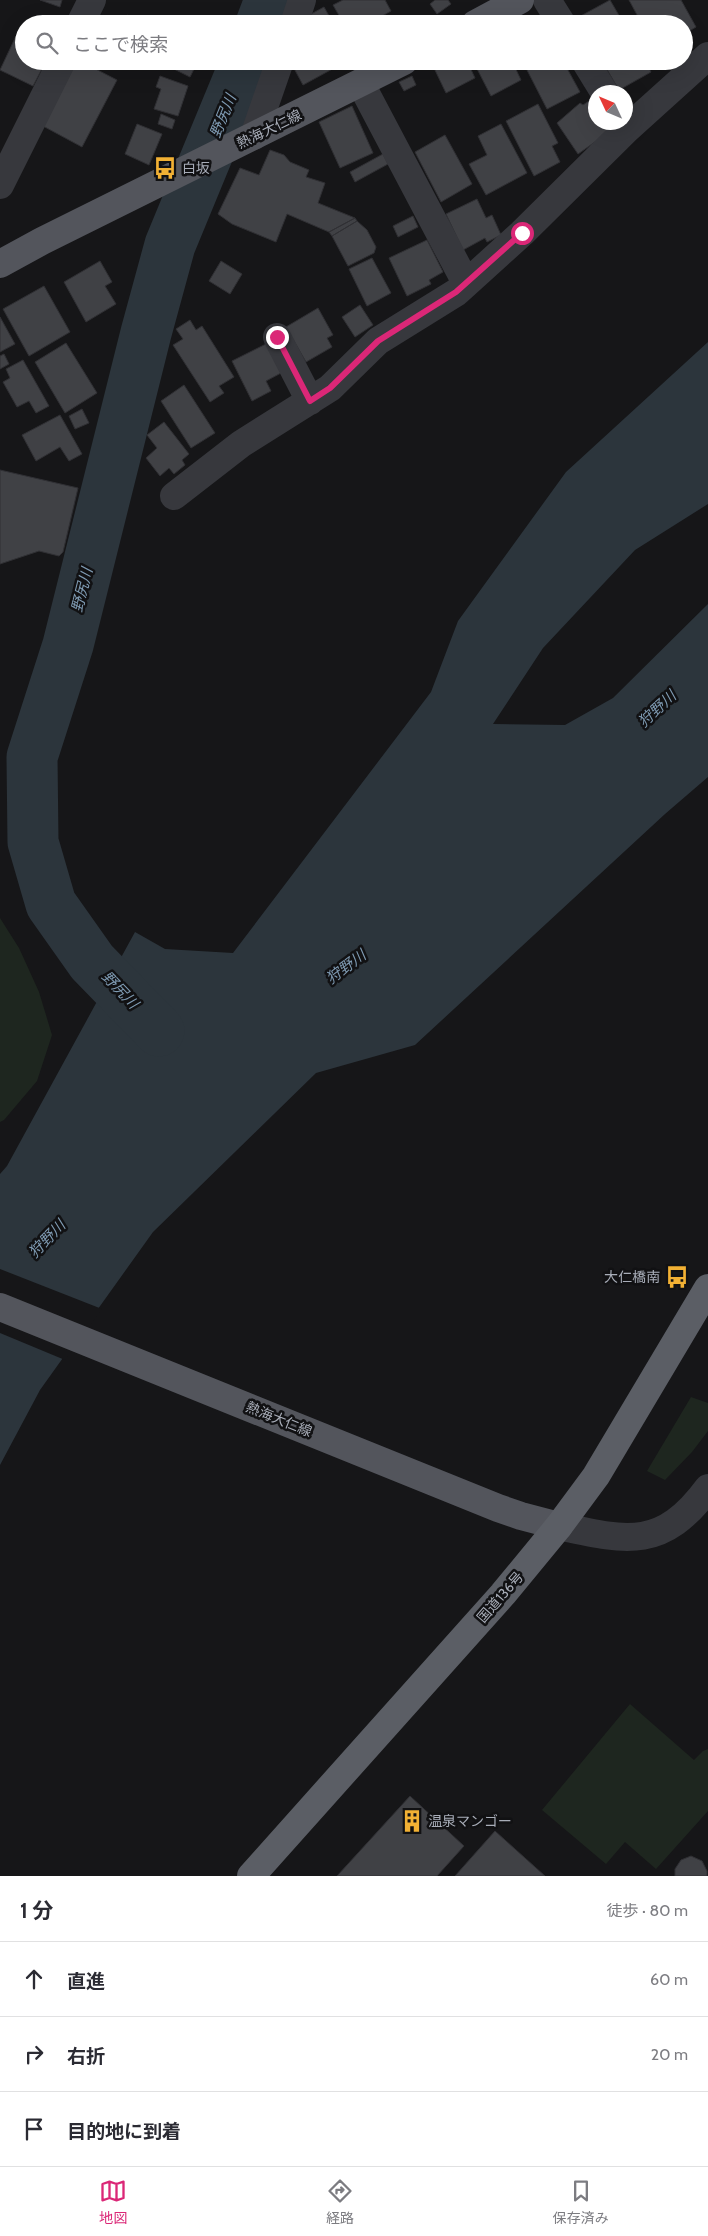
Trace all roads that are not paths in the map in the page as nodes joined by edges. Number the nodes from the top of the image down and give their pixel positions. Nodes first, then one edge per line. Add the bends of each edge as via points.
1 (92, 0) edge
2 (520, 0) edge
3 (547, 0) edge
4 (84, 15) edge
5 (492, 15) edge
6 (556, 15) edge
7 (708, 56) edge
8 (693, 69) edge
9 (58, 70) edge
10 (276, 70) edge
11 (387, 70) edge
12 (591, 70) edge
13 (691, 70) edge
14 (361, 84) junction
15 (600, 85) edge
16 (633, 119) edge
17 (621, 130) edge
18 (247, 140) junction
19 (0, 185) edge
20 (0, 264) edge
21 (466, 283) junction
22 (277, 337) dead end
23 (310, 401) junction
24 (174, 496) dead end
25 (708, 1288) edge
26 (0, 1306) edge
27 (708, 1488) edge
28 (559, 1526) junction
29 (251, 1876) edge

1 - 4 street
2 - 5 main road
3 - 6 street
7 - 8 street
9 - 19 street
10 - 18 street
11 - 14 main road, 熱海大仁線
12 - 15 street
13 - 16 street
14 - 18 main road, 熱海大仁線
14 - 21 street
17 - 21 street via 522,233
18 - 20 main road, 熱海大仁線
21 - 23 street via 378,341 330,388
22 - 23 street
23 - 24 street via 241,444
25 - 28 highway, 国道136号 via 596,1476
26 - 28 main road, 熱海大仁線 via 498,1508
27 - 28 street via 681,1518 660,1532 636,1538 603,1536
28 - 29 highway, 国道136号 via 503,1594

